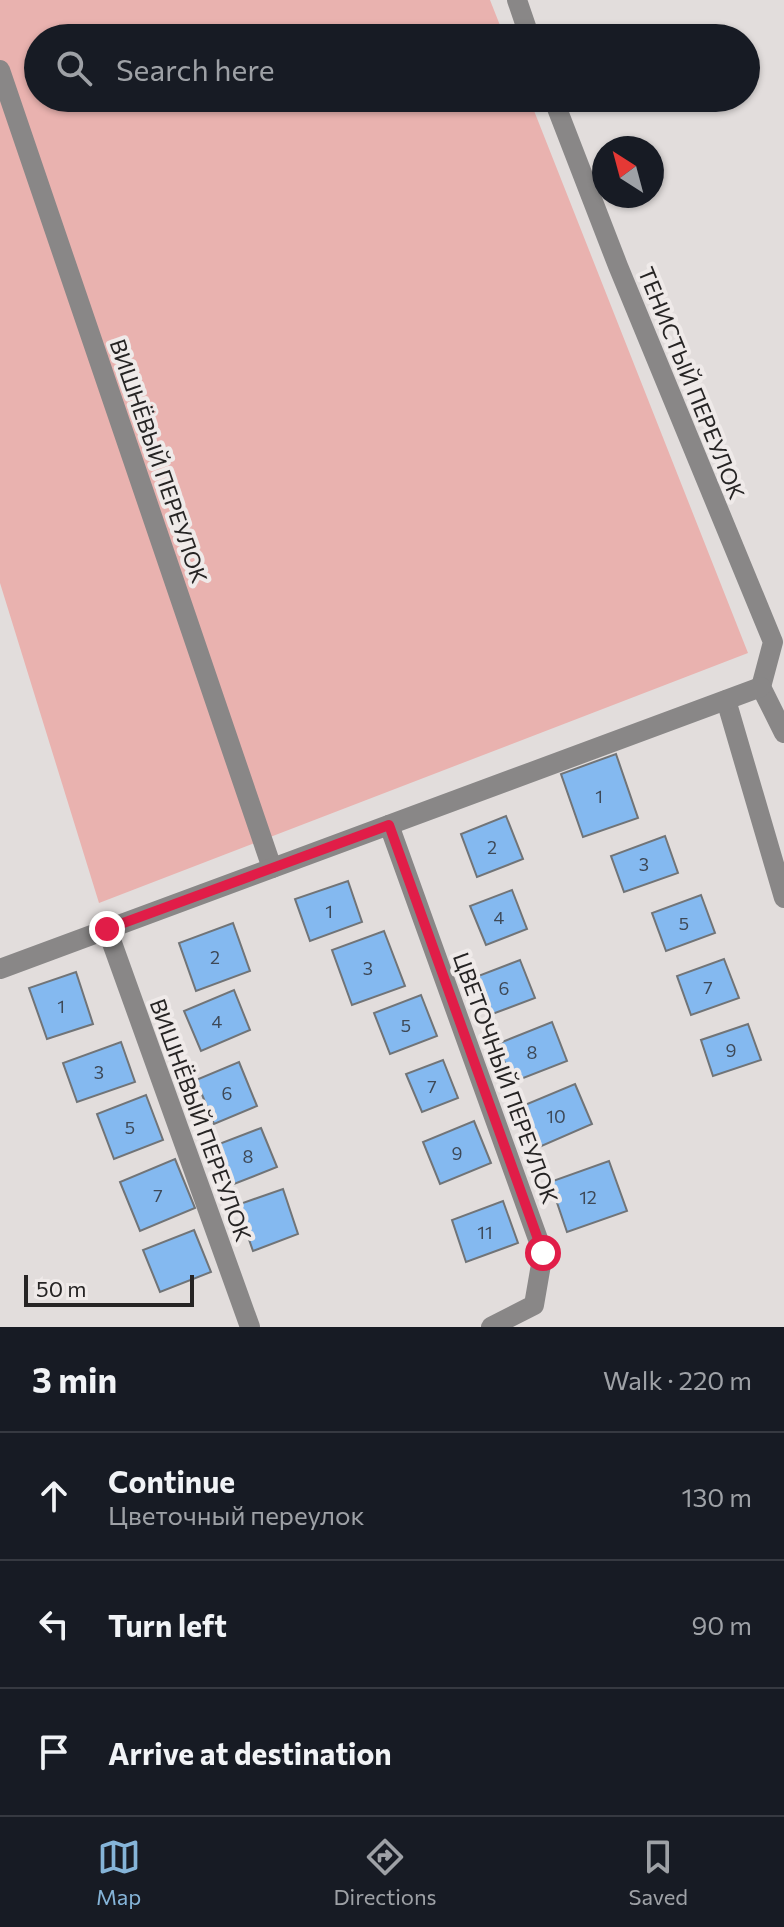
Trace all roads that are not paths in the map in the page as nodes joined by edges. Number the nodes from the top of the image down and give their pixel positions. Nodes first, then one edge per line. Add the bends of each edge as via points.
1 (517, 0) edge
2 (525, 24) edge
3 (0, 70) edge
4 (558, 112) edge
5 (761, 687) junction
6 (726, 700) junction
7 (784, 733) edge
8 (389, 825) junction
9 (272, 868) junction
10 (784, 898) edge
11 (107, 929) junction
12 (0, 969) edge
13 (250, 1327) edge
14 (491, 1327) edge

1 - 2 street
3 - 9 street, ВИШНЁВЫЙ ПЕРЕУЛОК
4 - 5 street, ТЕНИСТЫЙ ПЕРЕУЛОК via 773,642
5 - 6 street
5 - 7 street
6 - 8 street
6 - 10 street
8 - 9 street
8 - 14 street, ЦВЕТОЧНЫЙ ПЕРЕУЛОК via 543,1253 534,1305
9 - 11 street
11 - 12 street
11 - 13 street, ВИШНЁВЫЙ ПЕРЕУЛОК

